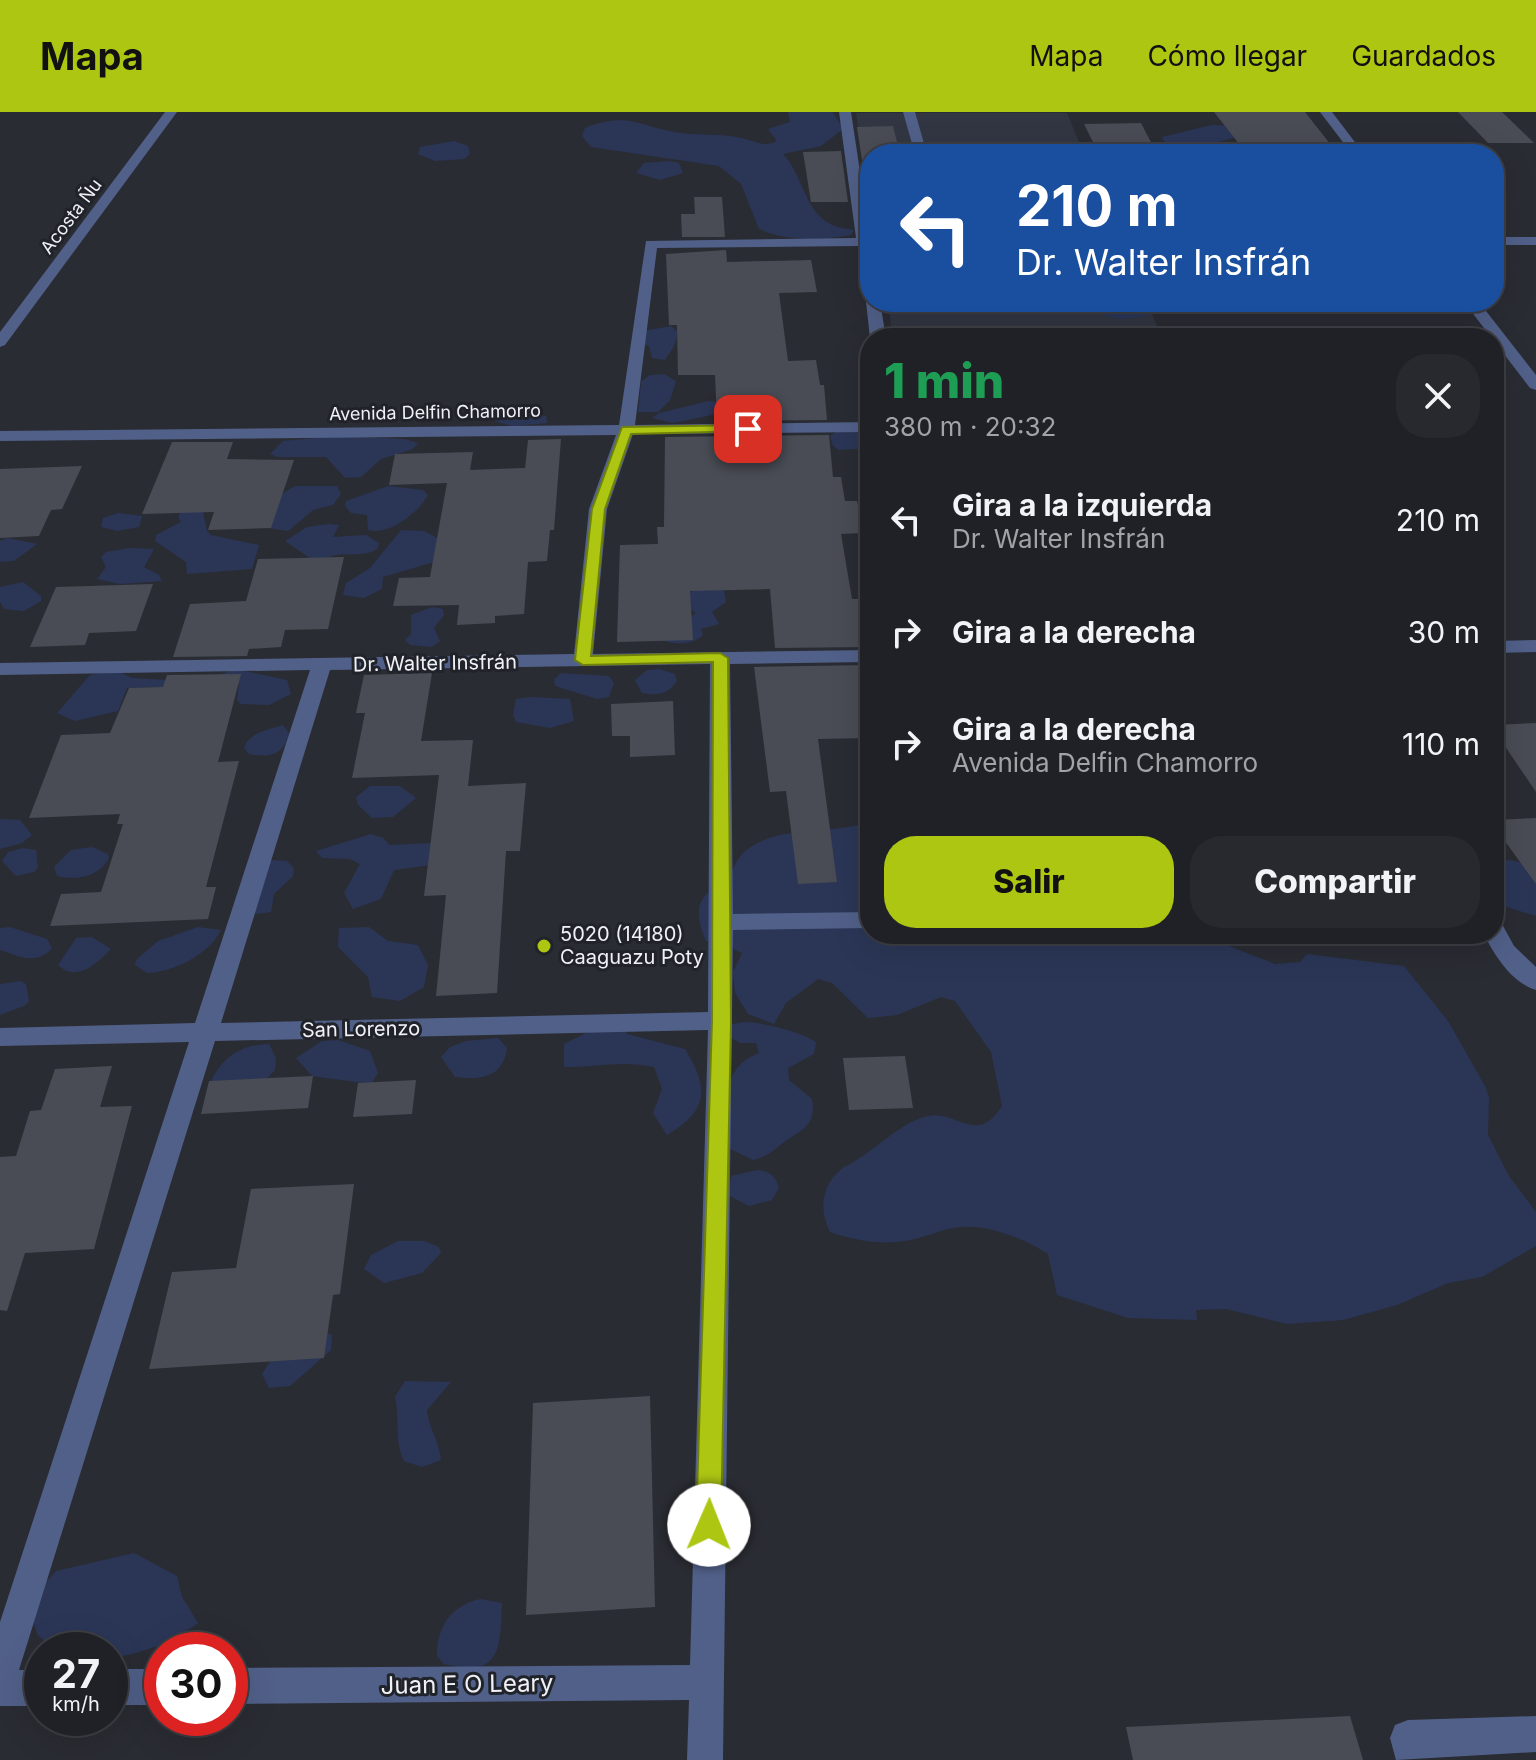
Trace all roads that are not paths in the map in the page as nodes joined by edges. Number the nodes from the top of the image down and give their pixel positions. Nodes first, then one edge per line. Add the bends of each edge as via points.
1 (171, 112) edge
2 (845, 112) edge
3 (909, 112) edge
4 (1326, 112) edge
5 (918, 144) edge
6 (1350, 144) edge
7 (860, 220) edge
8 (1504, 241) edge
9 (1536, 241) edge
10 (860, 242) edge
11 (1479, 312) edge
12 (1491, 328) edge
13 (0, 342) edge
14 (1504, 344) edge
15 (1536, 385) edge
16 (860, 427) edge
17 (626, 430) junction
18 (0, 436) edge
19 (1536, 646) edge
20 (1504, 647) edge
21 (860, 656) edge
22 (720, 658) junction
23 (583, 660) junction
24 (322, 665) junction
25 (0, 669) edge
26 (860, 920) edge
27 (721, 922) junction
28 (1501, 944) edge
29 (1536, 981) edge
30 (721, 1021) junction
31 (204, 1032) junction
32 (0, 1037) edge
33 (0, 1676) edge
34 (705, 1682) junction
35 (248, 1686) edge
36 (0, 1688) edge
37 (24, 1688) edge
38 (1536, 1734) edge
39 (705, 1760) edge
40 (1414, 1760) edge

1 - 13 street, Acosta Ñu
2 - 7 street
3 - 5 street
4 - 6 street
8 - 9 street
10 - 17 street via 651,244
11 - 12 street
14 - 15 street
16 - 17 street, Avenida Delfin Chamorro
17 - 18 street, Avenida Delfin Chamorro
17 - 23 street via 598,509
19 - 20 street
21 - 22 street, Dr. Walter Insfrán
22 - 23 street, Dr. Walter Insfrán
22 - 27 street
23 - 24 street, Dr. Walter Insfrán
24 - 25 street, Dr. Walter Insfrán
24 - 31 street
26 - 27 street
27 - 30 street
28 - 29 street
30 - 31 street, San Lorenzo
30 - 34 street
31 - 32 street, San Lorenzo
31 - 33 street
34 - 35 street, Juan E O Leary
34 - 39 street
36 - 37 street
38 - 40 street via 1408,1738

